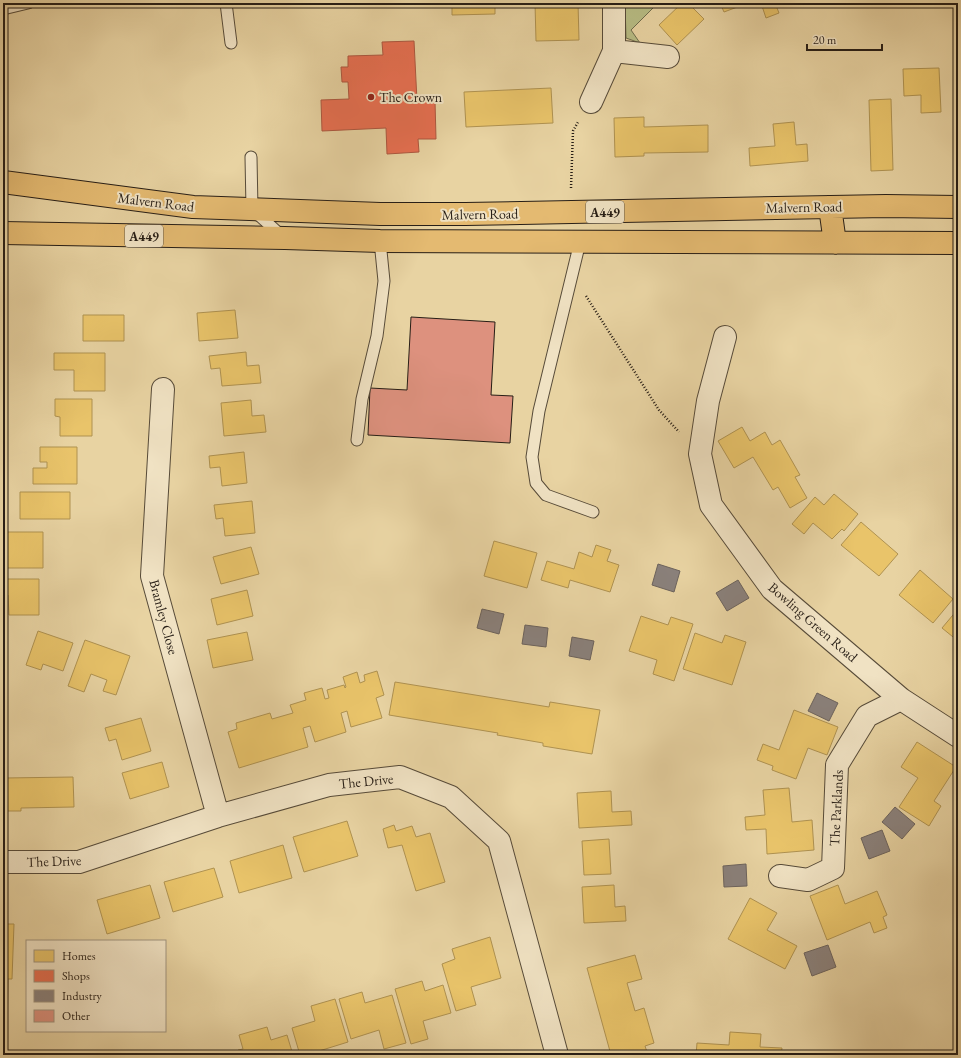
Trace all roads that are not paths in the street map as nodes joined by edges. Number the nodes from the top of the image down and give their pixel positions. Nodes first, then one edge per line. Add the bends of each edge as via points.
1 (28, 3) edge
2 (226, 3) edge
3 (614, 3) edge
4 (3, 9) edge
5 (231, 42) dead end
6 (614, 51) junction
7 (668, 57) dead end
8 (591, 102) road end
9 (251, 157) dead end
10 (3, 182) edge
11 (830, 207) junction
12 (958, 207) edge
13 (252, 209) junction
14 (380, 214) junction
15 (3, 233) edge
16 (285, 238) junction
17 (380, 241) junction
18 (580, 242) junction
19 (835, 243) junction
20 (958, 243) edge
21 (725, 336) dead end
22 (163, 389) dead end
23 (357, 440) dead end
24 (593, 512) dead end
25 (901, 699) junction
26 (958, 736) edge
27 (218, 816) junction
28 (3, 862) edge
29 (780, 876) dead end
30 (554, 1054) edge

1 - 4 lane
2 - 5 lane
3 - 6 street
6 - 7 street
6 - 8 street
9 - 13 lane
10 - 13 highway, Malvern Road / A449 via 193,207
11 - 12 highway, Malvern Road / A449
11 - 14 highway, Malvern Road / A449
11 - 19 highway
13 - 14 highway, Malvern Road / A449
13 - 16 lane
14 - 17 highway
15 - 16 highway, Malvern Road / A449
16 - 17 highway, Malvern Road / A449
17 - 18 highway, Malvern Road / A449
17 - 23 lane via 384,281 377,336 362,399
18 - 19 highway, Malvern Road / A449
18 - 24 lane via 539,411 532,457 536,483 546,494
19 - 20 highway, Malvern Road / A449
21 - 25 street, Bowling Green Road via 708,401 700,454 711,505 772,589
22 - 27 street, Bramley Close via 152,576
25 - 26 street, Bowling Green Road
25 - 29 street, The Parklands via 866,716 836,765 833,868 808,880
27 - 28 street, The Drive via 79,862
27 - 30 street, The Drive via 329,784 400,777 451,797 499,841

